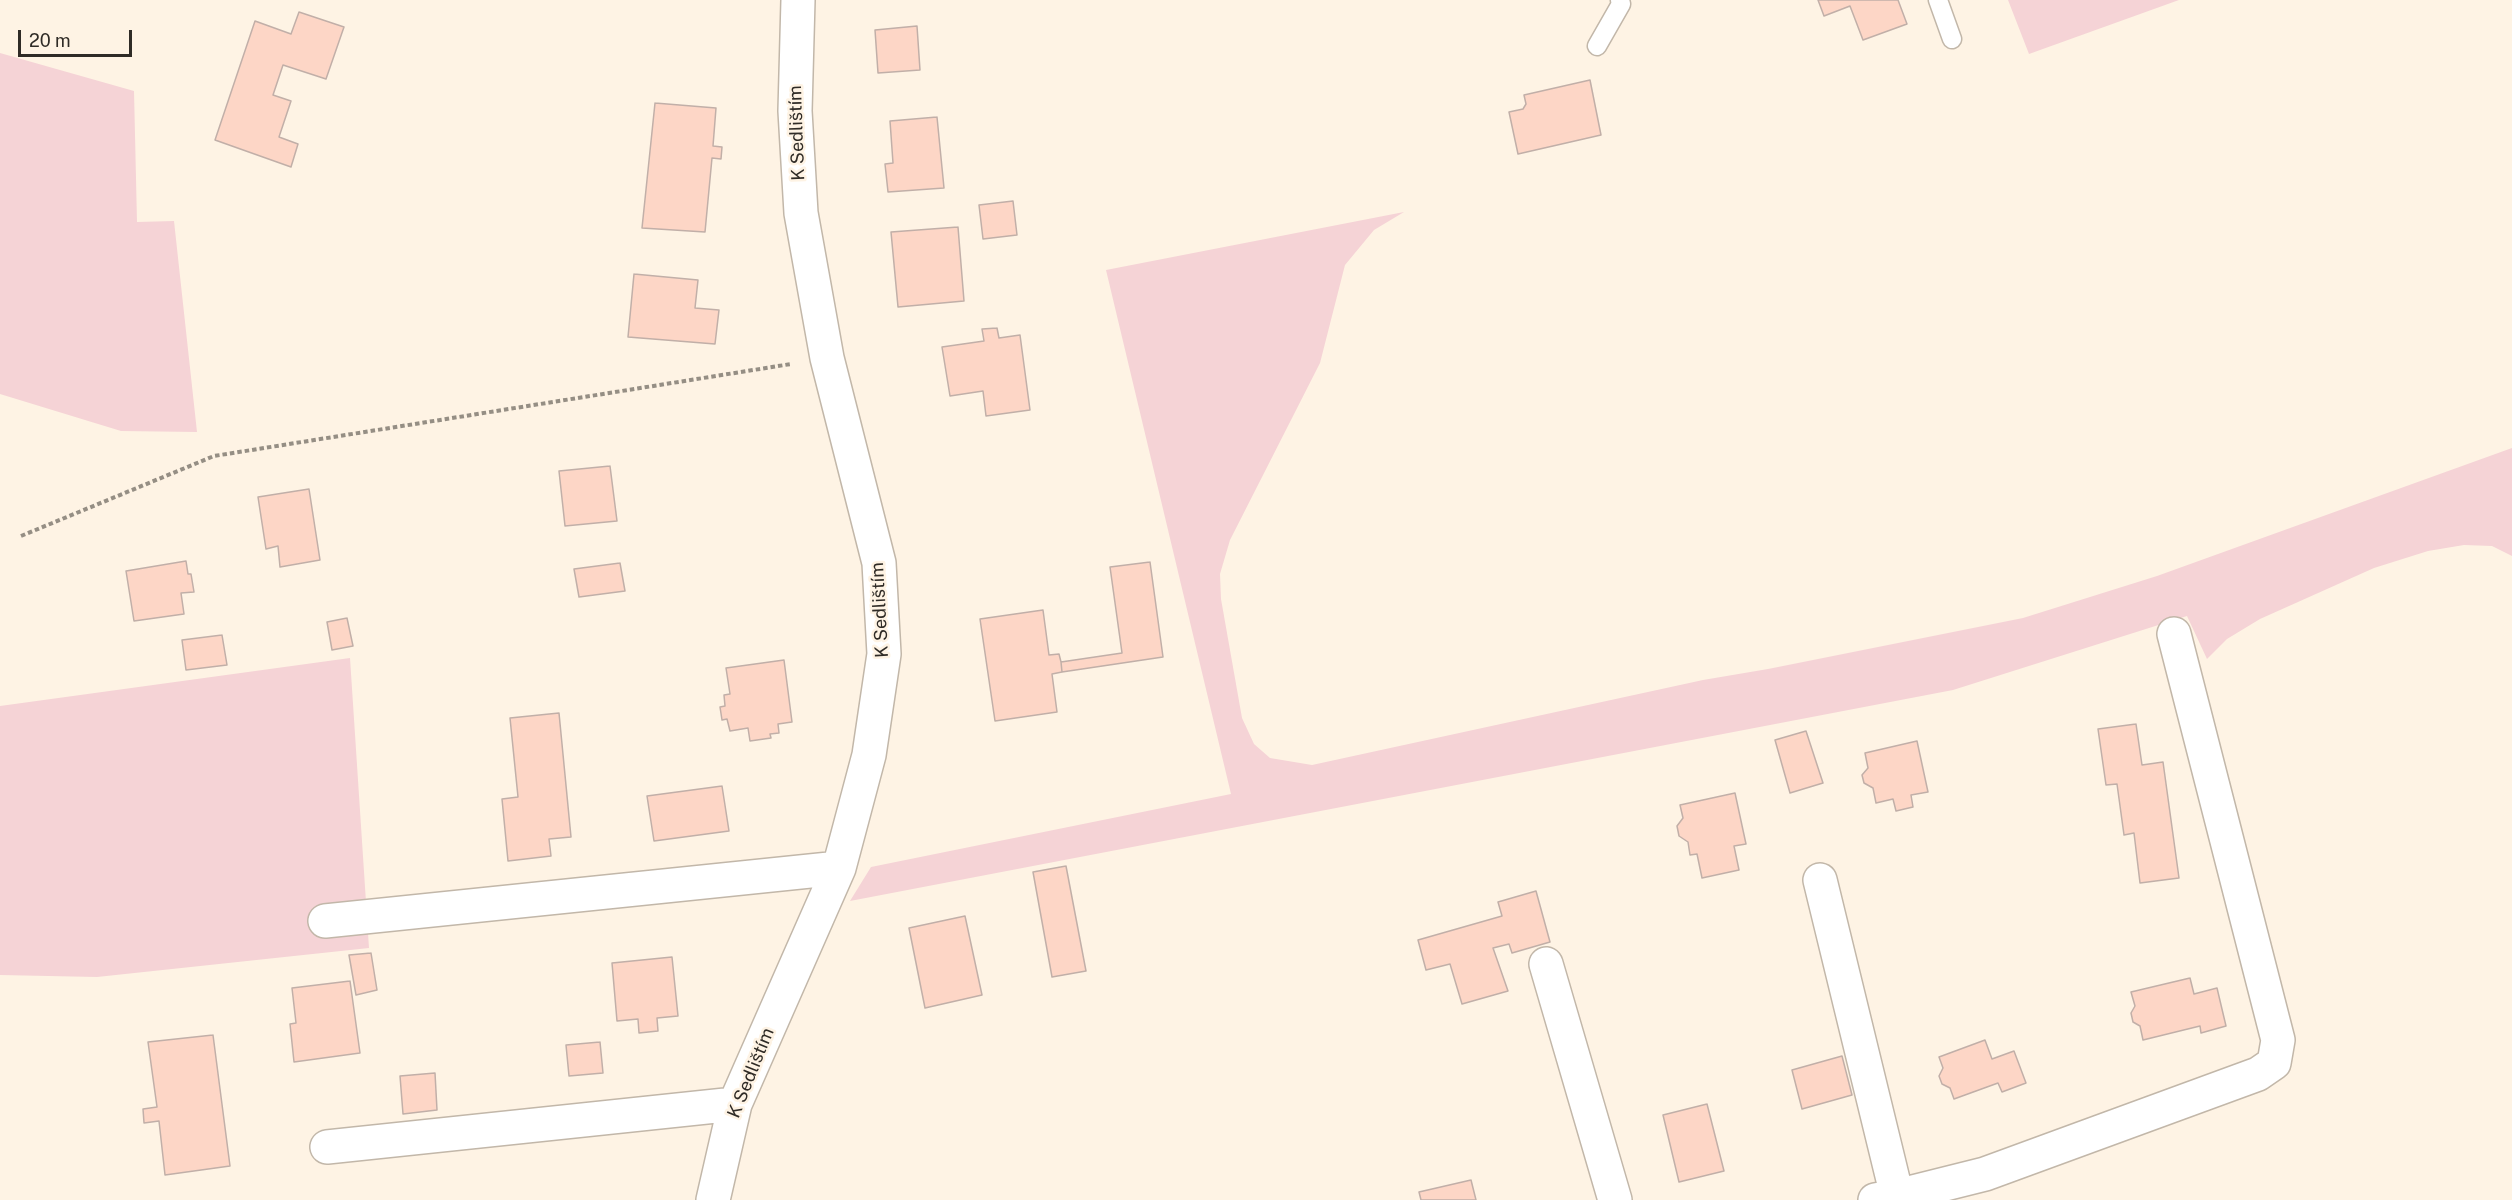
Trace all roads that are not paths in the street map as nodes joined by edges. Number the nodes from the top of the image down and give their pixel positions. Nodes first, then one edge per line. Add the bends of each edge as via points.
1 (798, 0) edge
2 (1620, 0) edge
3 (1938, 0) edge
4 (1952, 39) dead end
5 (1597, 46) dead end
6 (2175, 634) dead end
7 (839, 868) junction
8 (1820, 880) dead end
9 (325, 921) dead end
10 (1546, 964) dead end
11 (735, 1104) junction
12 (327, 1147) dead end
13 (1886, 1198) edge
14 (713, 1200) edge
15 (1615, 1200) edge

1 - 7 street, K Sedlištím via 795,156 810,269 827,358 877,554 883,619 884,654 876,715 857,807
2 - 5 lane
3 - 4 lane
6 - 13 street via 2278,1040 2274,1063 2258,1074 1985,1174
7 - 9 street
7 - 11 street, K Sedlištím
8 - 13 street
10 - 15 street
11 - 12 street
11 - 14 street, K Sedlištím

